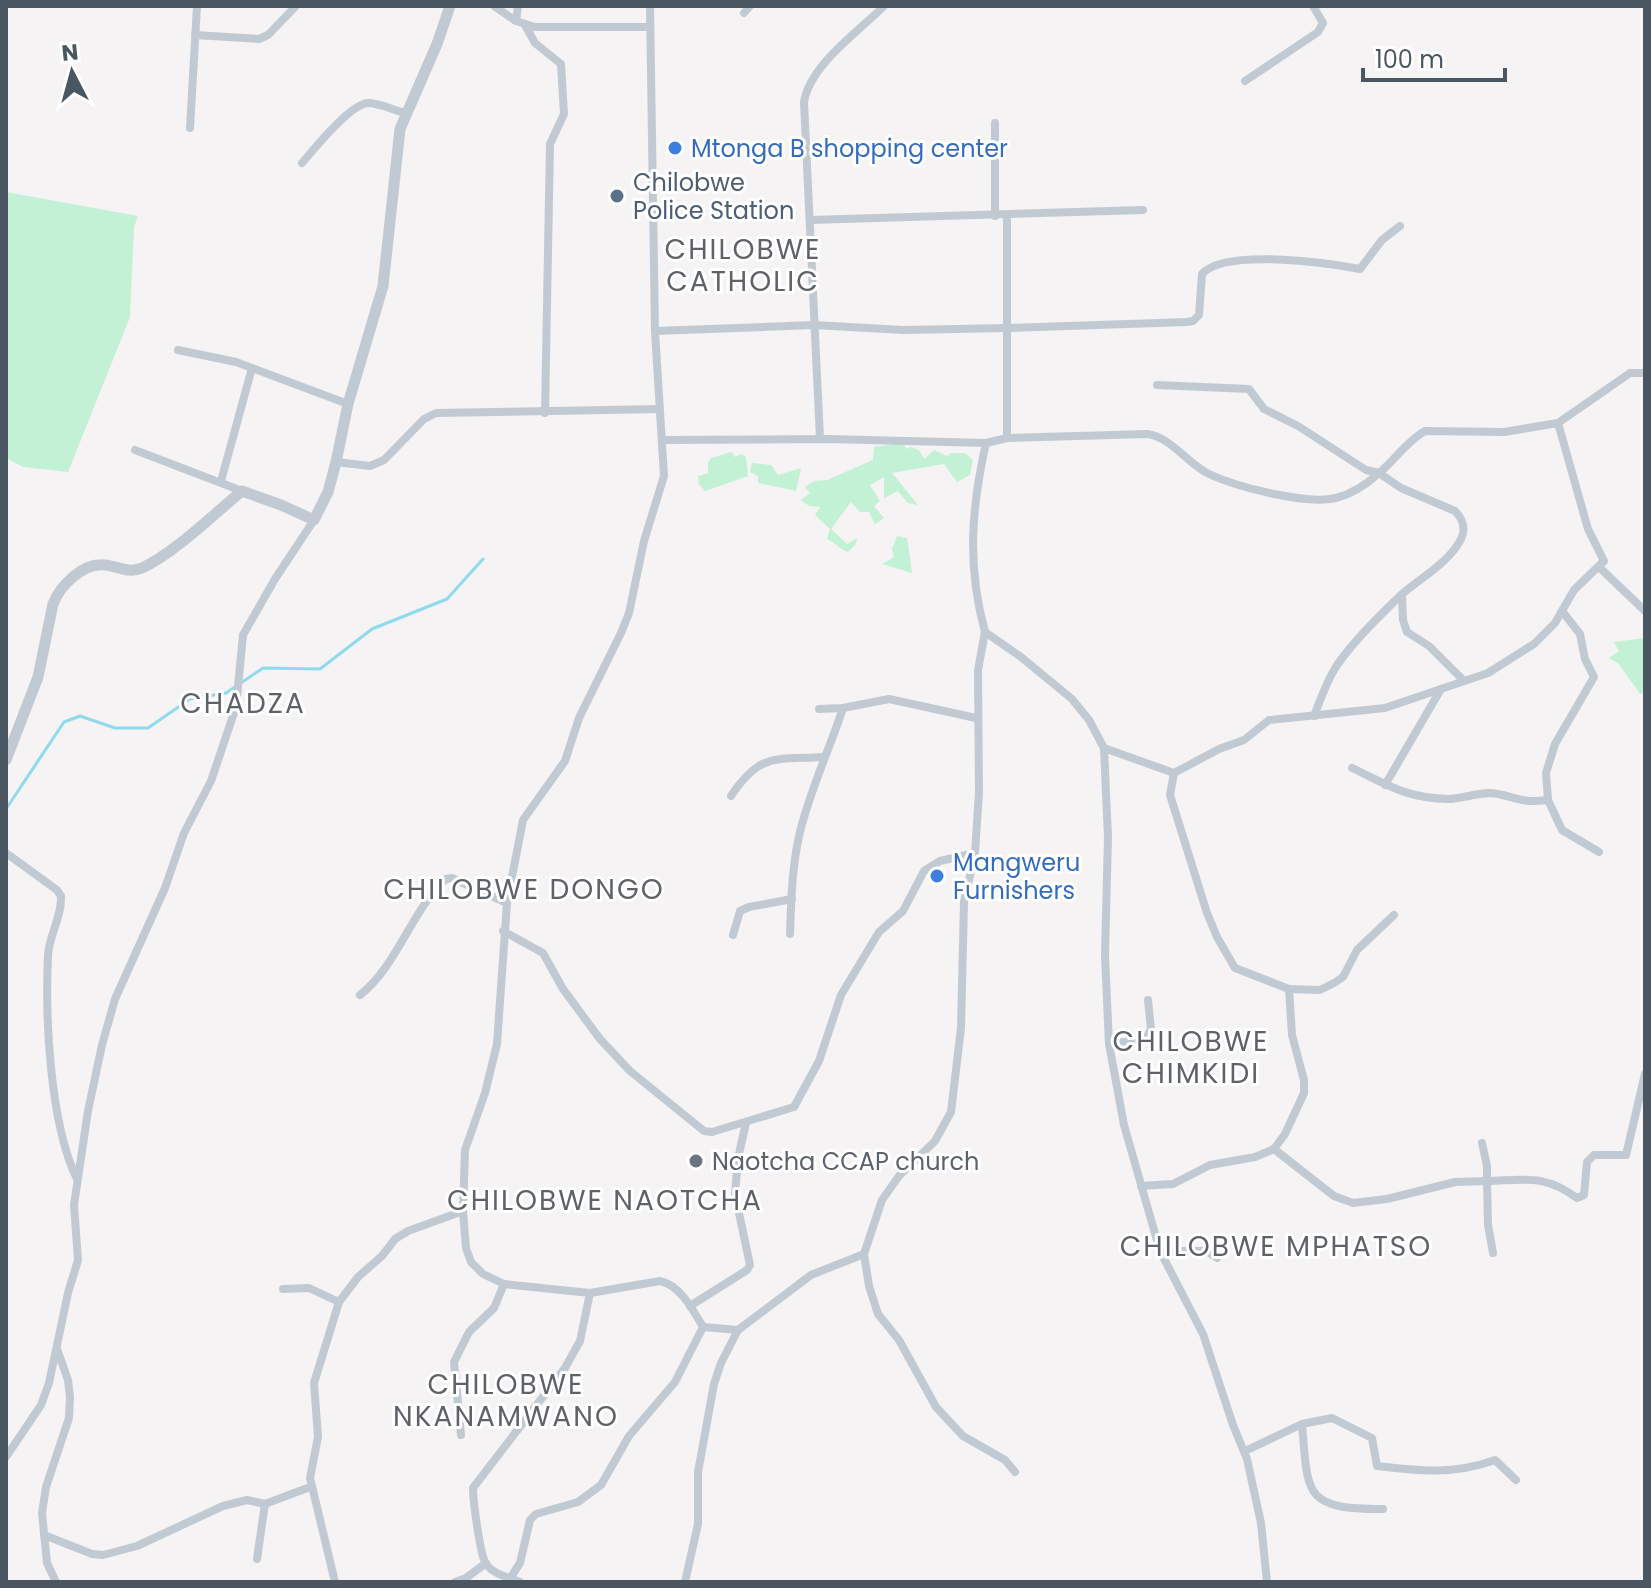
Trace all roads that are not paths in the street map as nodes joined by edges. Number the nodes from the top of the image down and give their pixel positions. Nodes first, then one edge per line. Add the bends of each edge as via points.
1 (197, 6) edge
2 (296, 6) edge
3 (450, 6) edge
4 (494, 6) edge
5 (518, 6) edge
6 (650, 6) edge
7 (884, 6) edge
8 (1313, 6) edge
9 (516, 21) junction
10 (525, 25) junction
11 (650, 27) junction
12 (195, 35) junction
13 (1245, 81) dead end
14 (405, 113) junction
15 (995, 123) dead end
16 (190, 128) dead end
17 (302, 163) dead end
18 (1143, 210) dead end
19 (995, 216) junction
20 (1007, 216) junction
21 (810, 220) junction
22 (1400, 226) dead end
23 (814, 325) junction
24 (1008, 328) junction
25 (655, 331) junction
26 (178, 350) dead end
27 (252, 368) junction
28 (1645, 373) edge
29 (1157, 385) dead end
30 (348, 404) junction
31 (660, 409) junction
32 (545, 413) junction
33 (1558, 423) junction
34 (1007, 438) junction
35 (820, 439) junction
36 (663, 440) junction
37 (986, 443) junction
38 (135, 450) dead end
39 (336, 462) junction
40 (1379, 473) junction
41 (221, 481) junction
42 (242, 491) junction
43 (314, 520) junction
44 (1599, 567) junction
45 (1402, 594) junction
46 (1562, 611) junction
47 (1645, 611) edge
48 (985, 632) junction
49 (1464, 681) junction
50 (1441, 689) junction
51 (843, 708) junction
52 (819, 709) dead end
53 (1314, 716) junction
54 (976, 718) junction
55 (1104, 748) junction
56 (823, 757) junction
57 (6, 760) edge
58 (1352, 768) dead end
59 (1174, 773) junction
60 (1385, 785) junction
61 (731, 796) dead end
62 (1548, 800) junction
63 (1599, 852) dead end
64 (6, 853) edge
65 (975, 853) junction
66 (792, 899) junction
67 (507, 903) junction
68 (1394, 915) dead end
69 (503, 931) junction
70 (790, 934) dead end
71 (733, 935) dead end
72 (1289, 989) junction
73 (360, 995) dead end
74 (1148, 1000) dead end
75 (1109, 1044) junction
76 (1645, 1074) edge
77 (746, 1123) junction
78 (1482, 1143) dead end
79 (1274, 1149) junction
80 (77, 1180) junction
81 (1487, 1181) junction
82 (1141, 1186) junction
83 (463, 1211) junction
84 (1160, 1251) junction
85 (1493, 1253) dead end
86 (864, 1254) junction
87 (1217, 1258) dead end
88 (504, 1284) junction
89 (283, 1289) dead end
90 (590, 1293) junction
91 (339, 1302) junction
92 (690, 1306) junction
93 (703, 1327) junction
94 (738, 1330) junction
95 (56, 1349) junction
96 (1302, 1424) junction
97 (461, 1435) dead end
98 (1245, 1451) junction
99 (6, 1457) edge
100 (1015, 1472) dead end
101 (1516, 1480) dead end
102 (310, 1487) junction
103 (265, 1504) junction
104 (1383, 1509) dead end
105 (44, 1535) junction
106 (257, 1559) dead end
107 (486, 1563) junction
108 (497, 1578) edge
109 (515, 1580) edge
110 (56, 1582) edge
111 (335, 1582) edge
112 (455, 1582) edge
113 (685, 1582) edge
114 (1267, 1582) edge

1 - 12 street
2 - 12 street via 259,39
3 - 14 street
4 - 9 street
5 - 9 street
6 - 11 street
7 - 21 street via 820,68 806,90
8 - 13 street via 1322,28
9 - 10 street
10 - 11 street
10 - 32 street via 535,43 561,64 564,95 564,114 550,144
11 - 25 street
12 - 16 street
14 - 17 street via 370,103 358,106
14 - 30 street via 396,148 383,286
15 - 19 street
18 - 20 street
19 - 20 street
19 - 21 street
20 - 24 street
21 - 23 street
22 - 24 street via 1360,269 1284,259 1207,269 1201,280 1199,315 1193,321
23 - 24 street
23 - 25 street
23 - 35 street
24 - 34 street
25 - 31 street
26 - 27 street
27 - 30 street
27 - 41 street
28 - 33 street via 1630,373
29 - 40 street via 1249,389 1264,409
30 - 39 street
31 - 32 street
31 - 36 street
32 - 39 street via 436,413 376,464
33 - 40 street via 1504,432 1425,431
33 - 44 street via 1588,529 1603,556
34 - 37 street
34 - 40 street via 1152,434 1219,478 1307,498 1346,495
35 - 36 street
35 - 37 street
36 - 67 street via 664,476 629,613 579,718 565,761 525,815
37 - 48 street via 974,500 973,580
38 - 41 street
39 - 43 street
40 - 45 street via 1455,511 1463,522 1462,538 1454,549
41 - 42 street
42 - 43 street
42 - 57 street via 141,568 94,565 62,589 53,604 38,677
43 - 80 street via 245,631 235,712 211,781 115,999 93,1084
44 - 46 street via 1574,590
44 - 47 street
45 - 49 street via 1407,632
45 - 53 street via 1335,669
46 - 49 street via 1534,644 1488,673
46 - 62 street via 1580,634 1594,677 1549,758
48 - 54 street
48 - 55 street via 1072,699
49 - 50 street
50 - 53 street via 1385,708
50 - 60 street
51 - 52 street
51 - 54 street via 889,699
51 - 56 street
53 - 59 street via 1264,722 1244,740
54 - 65 street
55 - 59 street
55 - 75 street
56 - 61 street via 766,761
56 - 66 street via 799,837
58 - 60 street
59 - 72 street via 1170,795 1217,937 1235,968
60 - 62 street via 1413,796 1498,794 1518,801
62 - 63 street via 1562,830
64 - 80 street via 61,896 48,956 49,1022 64,1149
65 - 77 street via 940,861 924,871 903,911 879,932 841,995 819,1061 794,1107
65 - 86 street via 962,923 961,1028 951,1112 935,1141 882,1200
66 - 70 street
66 - 71 street via 740,911
67 - 69 street
67 - 73 street via 446,879 377,979
68 - 72 street via 1357,950 1343,977 1320,990
69 - 77 street via 543,953 600,1039 630,1071 704,1131
69 - 83 street via 497,1044 465,1150
72 - 79 street via 1304,1093
74 - 75 street via 1151,1029 1146,1039
75 - 82 street
76 - 81 street via 1626,1155 1594,1155 1587,1162 1584,1195 1577,1198 1540,1180
77 - 92 street via 735,1194 750,1265
78 - 81 street
79 - 81 street via 1334,1196 1353,1203 1455,1182
79 - 82 street via 1210,1165 1173,1184
80 - 95 street via 78,1260
81 - 85 street
82 - 84 street
83 - 88 street via 471,1262
83 - 91 street via 395,1239
84 - 87 street via 1206,1251
84 - 98 street via 1203,1334
86 - 94 street via 811,1275
86 - 100 street via 878,1314 899,1340 936,1407 963,1436 1005,1460
88 - 90 street
88 - 97 street via 494,1308 469,1332 454,1362
89 - 91 street via 309,1288
90 - 92 street via 660,1281
90 - 107 street via 580,1341 565,1368 473,1488
91 - 102 street via 314,1383 318,1437
92 - 93 street
93 - 94 street
93 - 109 street via 669,1392 629,1436 601,1485 578,1502 530,1520
94 - 113 street via 714,1384 698,1472 698,1524
95 - 99 street via 41,1405
95 - 105 street via 70,1387 70,1412 46,1487
96 - 98 street
96 - 101 street via 1332,1418 1372,1438 1377,1466 1449,1471 1495,1460
96 - 104 street via 1310,1490 1331,1506
98 - 114 street
102 - 103 street
102 - 111 street
103 - 105 street via 247,1500 223,1506 137,1546 103,1555
103 - 106 street
105 - 110 street via 48,1568
107 - 108 street
107 - 112 street
108 - 109 street

